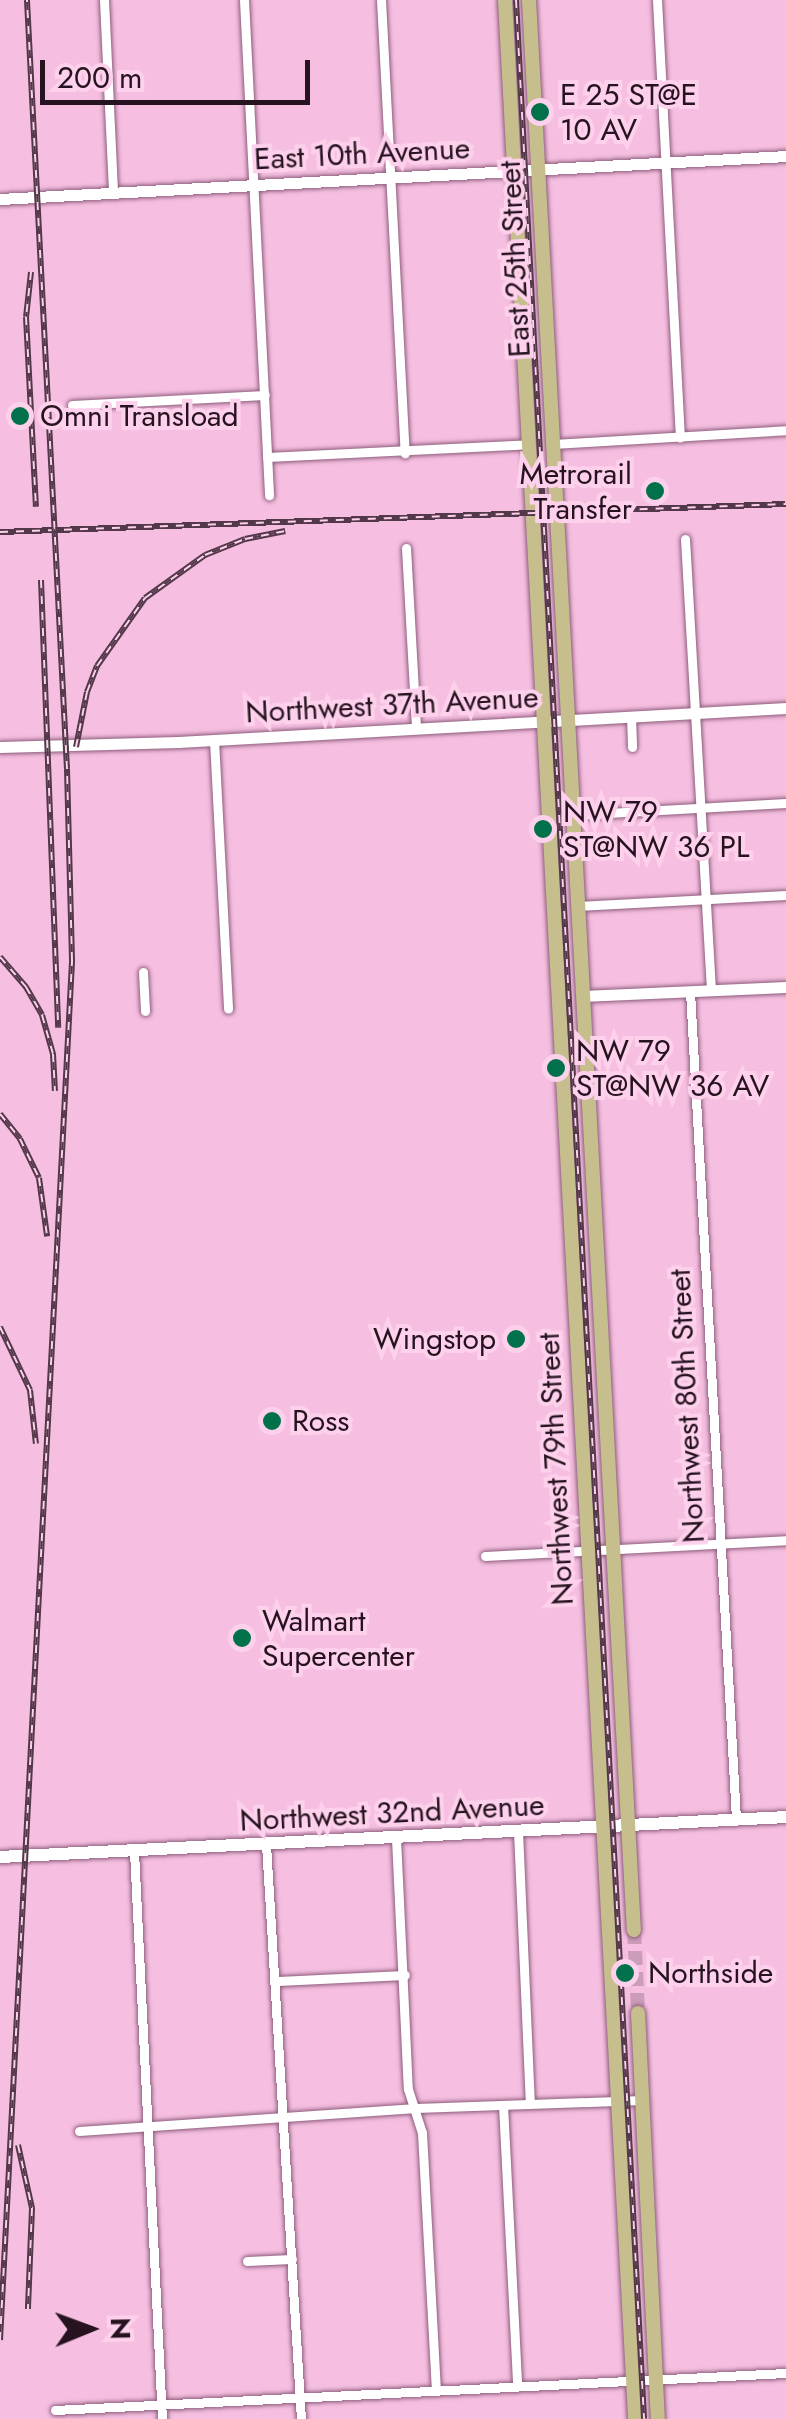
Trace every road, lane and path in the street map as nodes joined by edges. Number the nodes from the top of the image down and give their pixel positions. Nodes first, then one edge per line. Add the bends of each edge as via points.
1 (104, 0) edge
2 (244, 0) edge
3 (381, 0) edge
4 (505, 0) edge
5 (529, 0) edge
6 (657, 0) edge
7 (786, 156) edge
8 (664, 165) junction
9 (537, 170) junction
10 (514, 171) junction
11 (388, 176) junction
12 (254, 184) junction
13 (114, 194) junction
14 (0, 199) edge
15 (547, 337) junction
16 (524, 338) junction
17 (265, 396) junction
18 (72, 405) dead end
19 (786, 430) edge
20 (680, 437) junction
21 (529, 444) junction
22 (553, 444) junction
23 (405, 453) junction
24 (267, 457) junction
25 (269, 495) dead end
26 (557, 514) joint
27 (685, 538) dead end
28 (406, 548) dead end
29 (786, 708) edge
30 (695, 713) junction
31 (630, 716) junction
32 (566, 720) junction
33 (542, 721) junction
34 (416, 728) junction
35 (214, 740) junction
36 (0, 747) edge
37 (632, 747) dead end
38 (786, 803) edge
39 (699, 807) junction
40 (572, 815) junction
41 (786, 895) edge
42 (705, 900) junction
43 (577, 906) junction
44 (143, 972) dead end
45 (786, 986) edge
46 (690, 990) junction
47 (711, 990) junction
48 (582, 996) junction
49 (228, 1009) dead end
50 (144, 1011) dead end
51 (786, 1540) edge
52 (719, 1544) junction
53 (611, 1549) junction
54 (588, 1550) junction
55 (484, 1556) dead end
56 (786, 1817) edge
57 (736, 1820) junction
58 (629, 1826) junction
59 (606, 1827) junction
60 (518, 1831) junction
61 (396, 1838) junction
62 (266, 1844) junction
63 (134, 1851) junction
64 (0, 1857) edge
65 (634, 1930) tunnel mouth
66 (405, 1975) junction
67 (277, 1981) junction
68 (638, 2013) tunnel mouth
69 (618, 2100) junction
70 (642, 2100) junction
71 (530, 2104) junction
72 (503, 2105) junction
73 (416, 2108) junction
74 (284, 2117) junction
75 (148, 2127) junction
76 (79, 2131) dead end
77 (650, 2241) junction
78 (627, 2243) junction
79 (292, 2259) junction
80 (247, 2261) dead end
81 (786, 2373) edge
82 (634, 2380) junction
83 (657, 2380) junction
84 (517, 2386) junction
85 (436, 2390) junction
86 (300, 2396) junction
87 (161, 2405) junction
88 (55, 2410) dead end
89 (162, 2419) edge
90 (301, 2419) edge
91 (635, 2419) edge
92 (658, 2419) edge

1 - 13 street
2 - 12 street
3 - 11 street
4 - 10 main road, Northwest 79th Street
5 - 9 main road, East 25th Street
6 - 8 street
7 - 8 street, East 10th Avenue
8 - 9 street, East 10th Avenue
8 - 20 street
9 - 10 street, East 10th Avenue
9 - 15 main road, East 25th Street
10 - 11 street, East 10th Avenue
10 - 16 main road, Northwest 79th Street
11 - 12 street, East 10th Avenue
11 - 23 street
12 - 13 street, East 10th Avenue
12 - 17 street
13 - 14 street, East 10th Avenue
15 - 16 main road
15 - 22 main road, East 25th Street
16 - 21 main road, Northwest 79th Street
17 - 18 street
17 - 24 street
19 - 20 street
20 - 22 street
21 - 23 street
21 - 33 main road, Northwest 79th Street
22 - 26 main road, East 25th Street
23 - 24 street
24 - 25 street
26 - 32 main road, Northwest 79th Street
27 - 30 street
28 - 34 street
29 - 30 street, Northwest 37th Avenue
30 - 31 street, Northwest 37th Avenue
30 - 39 street
31 - 32 street, Northwest 37th Avenue
31 - 37 street
32 - 33 street, Northwest 37th Avenue
32 - 40 main road, Northwest 79th Street
33 - 34 street, Northwest 37th Avenue
33 - 54 main road, Northwest 79th Street
34 - 35 street, Northwest 37th Avenue
35 - 36 street, Northwest 37th Avenue
35 - 49 street
38 - 39 street
39 - 40 street
39 - 42 street
40 - 43 main road, Northwest 79th Street
41 - 42 street
42 - 43 street
42 - 47 street
43 - 48 main road, Northwest 79th Street
44 - 50 street
45 - 47 street
46 - 47 street
46 - 48 street
46 - 52 street, Northwest 80th Street
48 - 53 main road, Northwest 79th Street
51 - 52 street
52 - 53 street
52 - 57 street, Northwest 80th Street
53 - 54 street
53 - 58 main road, Northwest 79th Street
54 - 55 street
54 - 59 main road, Northwest 79th Street
56 - 57 main road, Northwest 32nd Avenue
57 - 58 main road, Northwest 32nd Avenue
58 - 59 main road, Northwest 32nd Avenue
58 - 65 main road, Northwest 79th Street
59 - 60 main road, Northwest 32nd Avenue
59 - 69 main road, Northwest 79th Street
60 - 61 main road, Northwest 32nd Avenue
60 - 71 street
61 - 62 main road, Northwest 32nd Avenue
61 - 66 street
62 - 63 main road, Northwest 32nd Avenue
62 - 67 street
63 - 64 main road, Northwest 32nd Avenue
63 - 75 street
66 - 67 street
66 - 73 street via 408,2089
67 - 74 street
68 - 70 main road
69 - 70 street
69 - 71 street
69 - 78 main road, Northwest 79th Street
70 - 77 main road
71 - 72 street
72 - 73 street
72 - 84 street
73 - 74 street
73 - 85 street
74 - 75 street
74 - 79 street
75 - 76 street
75 - 87 street
77 - 78 street
77 - 83 main road
78 - 82 main road, Northwest 79th Street
79 - 80 street
79 - 86 street
81 - 83 street
82 - 83 street
82 - 84 street
82 - 91 main road, Northwest 79th Street
83 - 92 main road
84 - 85 street
85 - 86 street
86 - 87 street
86 - 90 street
87 - 88 street
87 - 89 street

